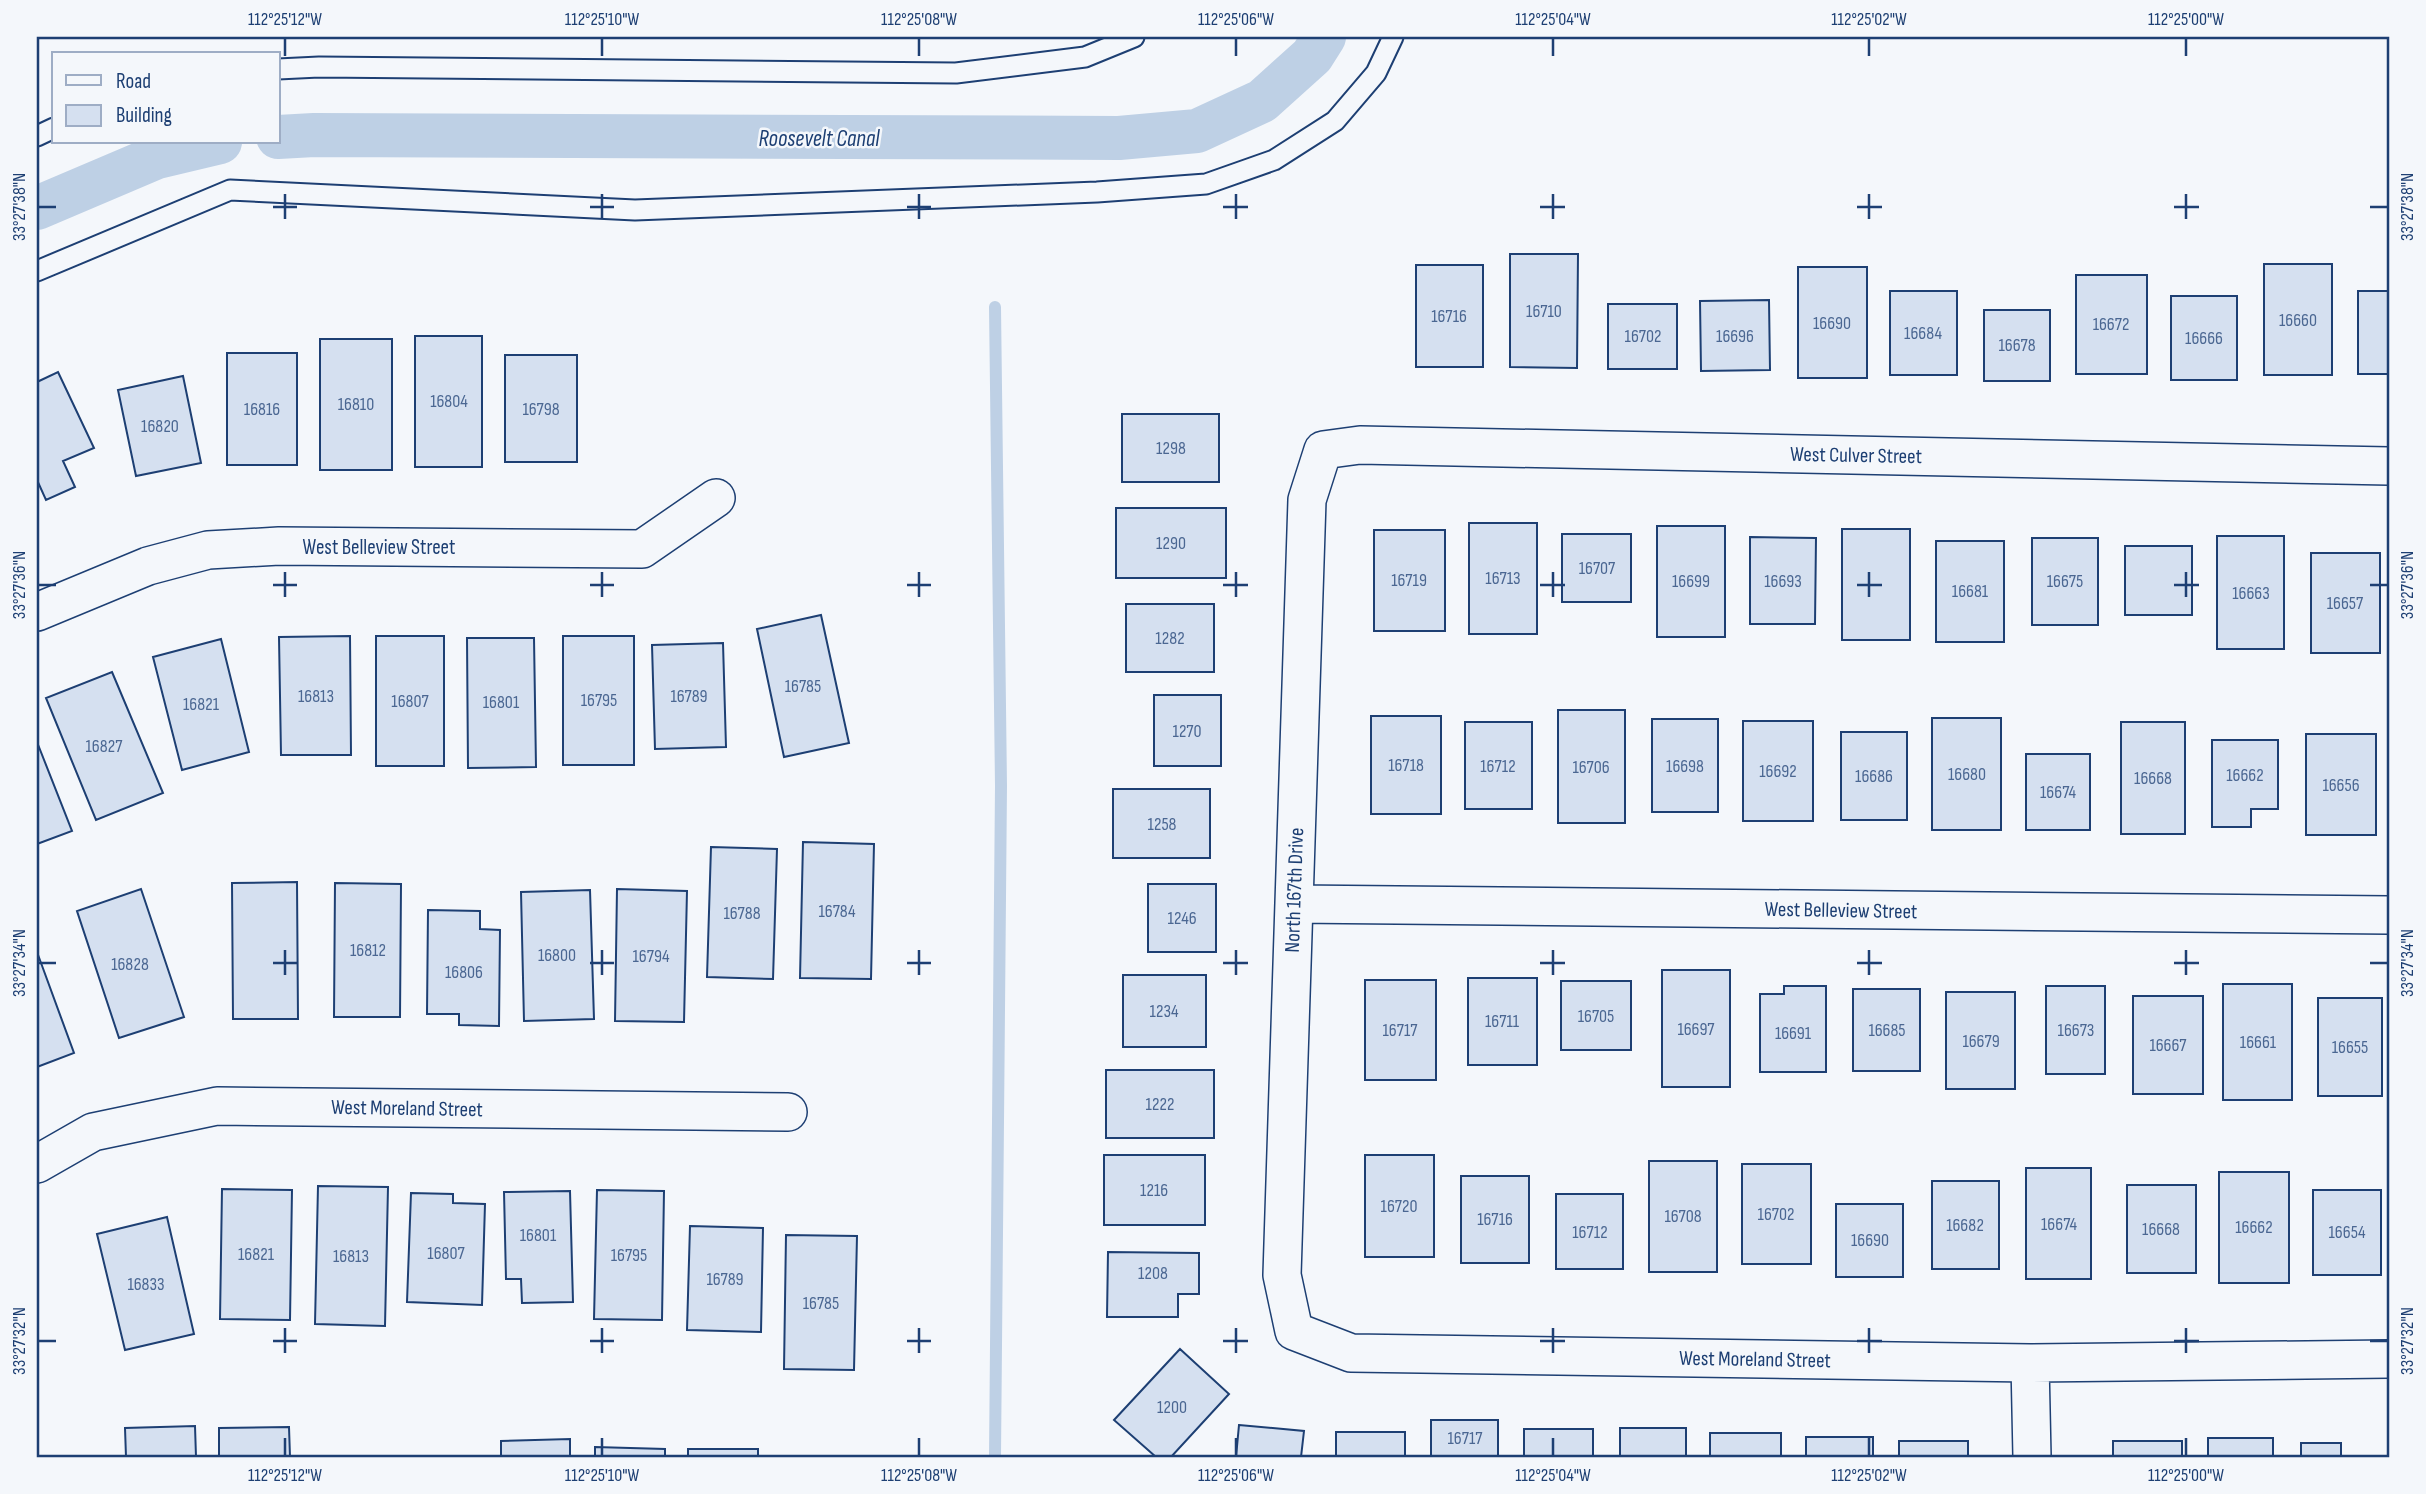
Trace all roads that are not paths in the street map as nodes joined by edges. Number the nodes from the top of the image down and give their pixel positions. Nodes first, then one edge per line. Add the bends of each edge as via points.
1 (1134, 37) edge
2 (1393, 37) edge
3 (280, 69) edge
4 (37, 271) edge
5 (1323, 450) joint
6 (2389, 466) edge
7 (716, 498) dead end
8 (37, 612) edge
9 (1294, 904) junction
10 (2389, 915) edge
11 (788, 1112) dead end
12 (37, 1164) edge
13 (1294, 1331) joint
14 (2389, 1359) edge
15 (2031, 1363) junction
16 (2032, 1457) edge

1 - 3 lane via 1085,57 956,73
2 - 4 lane via 1376,73 1335,121 1274,160 1206,184 635,210 230,190
5 - 6 street, West Culver Street via 1360,445
5 - 9 street, North 167th Drive via 1307,499
7 - 8 street, West Belleview Street via 642,549 208,550 148,565
9 - 10 street, West Belleview Street
9 - 13 street, North 167th Drive via 1282,1275
11 - 12 street, West Moreland Street via 217,1107 93,1132
13 - 15 street, West Moreland Street via 1351,1353
14 - 15 street, West Moreland Street
15 - 16 street

